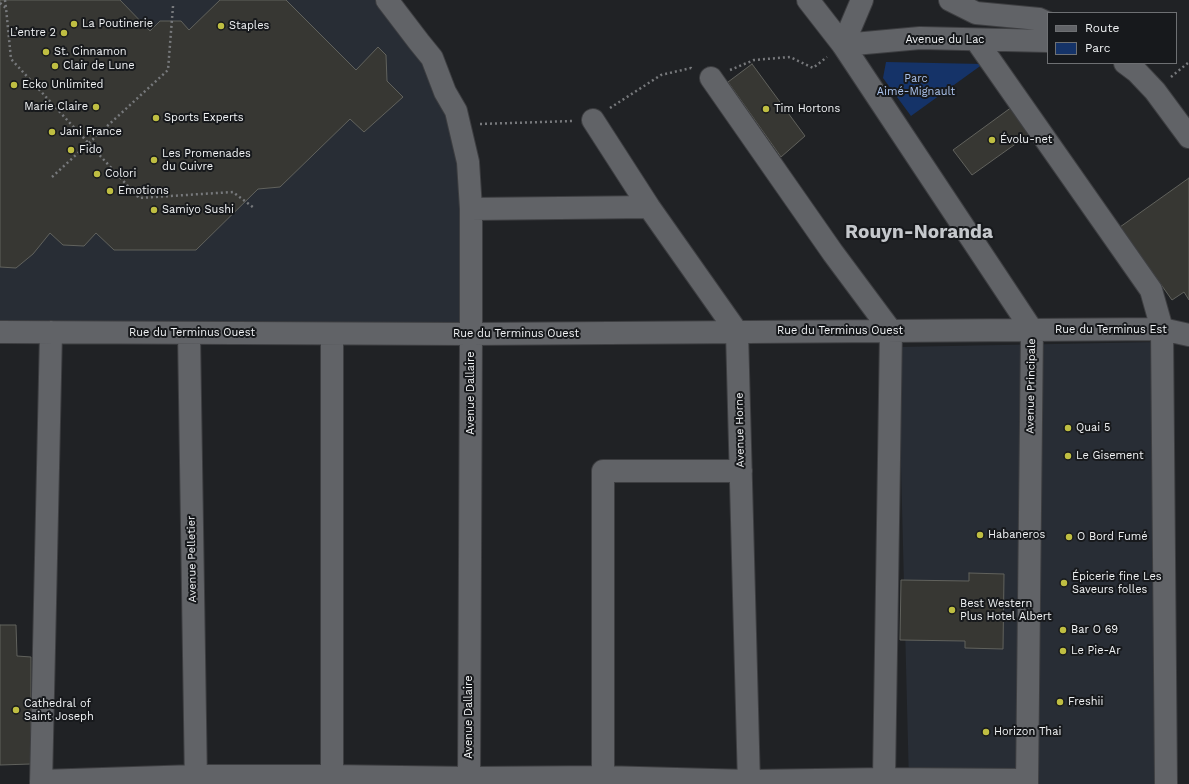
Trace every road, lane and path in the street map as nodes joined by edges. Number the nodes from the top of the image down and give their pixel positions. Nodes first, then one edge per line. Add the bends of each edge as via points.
1 (6, 0) edge
2 (388, 0) edge
3 (808, 0) edge
4 (862, 0) edge
5 (950, 0) edge
6 (0, 2) edge
7 (173, 6) dead end
8 (6, 8) junction
9 (1047, 23) edge
10 (976, 40) junction
11 (1047, 41) edge
12 (843, 46) junction
13 (1126, 64) edge
14 (710, 78) joint
15 (593, 120) dead end
16 (1189, 137) edge
17 (88, 143) junction
18 (52, 177) dead end
19 (649, 207) junction
20 (254, 208) dead end
21 (471, 209) junction
22 (1189, 323) edge
23 (1162, 329) junction
24 (1032, 330) junction
25 (891, 331) junction
26 (0, 332) edge
27 (51, 332) junction
28 (738, 332) junction
29 (189, 333) junction
30 (332, 334) junction
31 (471, 334) junction
32 (1189, 335) edge
33 (741, 471) junction
34 (332, 776) junction
35 (603, 777) junction
36 (884, 779) junction
37 (196, 780) edge
38 (469, 781) edge
39 (1027, 782) edge
40 (41, 783) edge
41 (749, 783) edge
42 (1166, 784) edge

1 - 8 path
2 - 21 street, Avenue Dallaire via 432,58 445,92 456,111 468,162
3 - 12 street, Avenue Principale
4 - 12 street
5 - 9 street via 976,12 1039,19
6 - 8 path
7 - 17 path via 168,70
8 - 17 path via 11,59
10 - 11 street, Avenue du Lac
10 - 12 street, Avenue du Lac via 920,38
10 - 23 street via 1151,290
12 - 14 path via 813,68 790,57 754,60
12 - 24 street, Avenue Principale
13 - 16 street via 1155,91
14 - 25 street
15 - 19 street
17 - 18 path
17 - 20 path via 139,198 233,192
19 - 21 street
19 - 28 street
21 - 31 street, Avenue Dallaire
22 - 23 street
23 - 24 street, Rue du Terminus Est
23 - 32 street, Rue du Terminus Est
23 - 42 street
24 - 25 street, Rue du Terminus Ouest
24 - 39 street, Avenue Principale
25 - 28 street, Rue du Terminus Ouest
25 - 36 street
26 - 27 street, Rue du Terminus Ouest
27 - 29 street, Rue du Terminus Ouest
27 - 40 street
28 - 31 street, Rue du Terminus Ouest
28 - 33 street, Avenue Horne
29 - 30 street, Rue du Terminus Ouest
29 - 37 street, Avenue Pelletier
30 - 31 street, Rue du Terminus Ouest
30 - 34 street
31 - 38 street, Avenue Dallaire
33 - 35 street via 603,471
33 - 41 street, Avenue Horne
34 - 37 street
34 - 38 street
35 - 38 street
35 - 41 street
36 - 39 street
36 - 41 street
37 - 40 street

